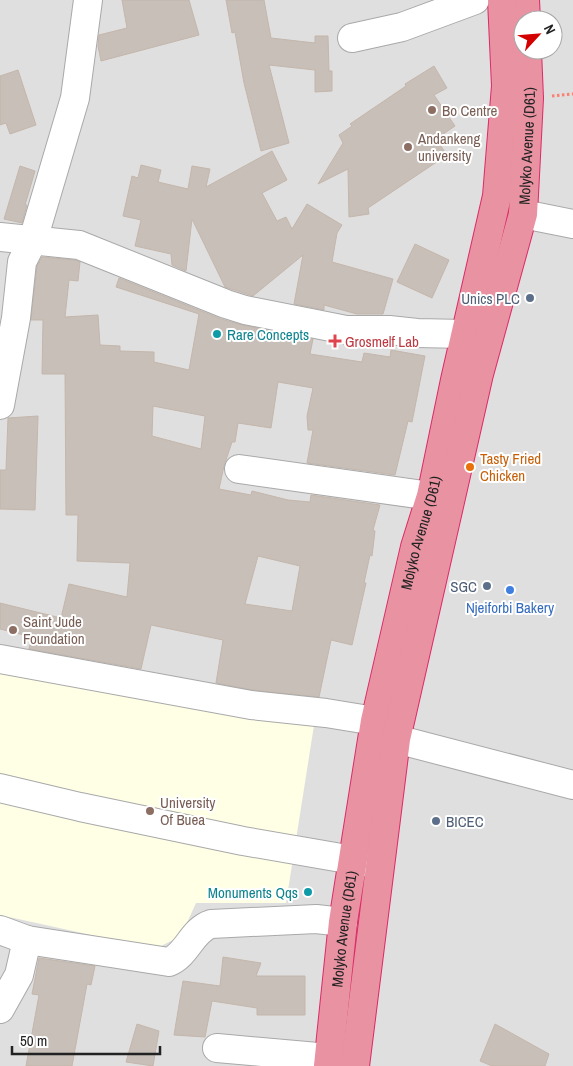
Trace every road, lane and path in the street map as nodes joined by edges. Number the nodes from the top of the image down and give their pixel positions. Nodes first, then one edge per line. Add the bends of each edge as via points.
1 (88, 0) edge
2 (475, 0) edge
3 (502, 0) edge
4 (352, 38) dead end
5 (527, 60) edge
6 (523, 214) junction
7 (573, 224) edge
8 (0, 237) edge
9 (33, 240) junction
10 (465, 334) junction
11 (0, 405) edge
12 (239, 469) dead end
13 (431, 496) junction
14 (0, 659) edge
15 (375, 721) junction
16 (396, 739) junction
17 (573, 784) edge
18 (0, 788) edge
19 (353, 861) junction
20 (380, 865) junction
21 (343, 922) junction
22 (0, 930) edge
23 (27, 940) junction
24 (0, 1009) edge
25 (218, 1048) dead end
26 (329, 1062) edge
27 (355, 1066) edge

1 - 9 street via 74,98
2 - 4 street via 402,27
3 - 10 highway, Molyko Avenue (D61) via 506,86 500,172
5 - 6 highway, Molyko Avenue (D61) via 529,98
6 - 7 street
6 - 16 highway, Molyko Avenue (D61) via 479,374
8 - 9 street
9 - 10 street via 79,245 226,304 254,312 346,330
9 - 11 street via 22,262 16,318
10 - 13 highway, Molyko Avenue (D61)
12 - 13 street
13 - 15 highway, Molyko Avenue (D61) via 415,547
14 - 15 street via 251,705
15 - 19 highway, Molyko Avenue (D61)
16 - 17 street
16 - 20 highway, Molyko Avenue (D61)
18 - 19 street via 243,841
19 - 20 street
19 - 21 highway, Molyko Avenue (D61)
20 - 27 highway, Molyko Avenue (D61)
21 - 23 street via 316,919 211,924 202,928 169,962
21 - 26 highway, Molyko Avenue (D61)
22 - 23 street
23 - 24 street via 19,975
25 - 26 street

